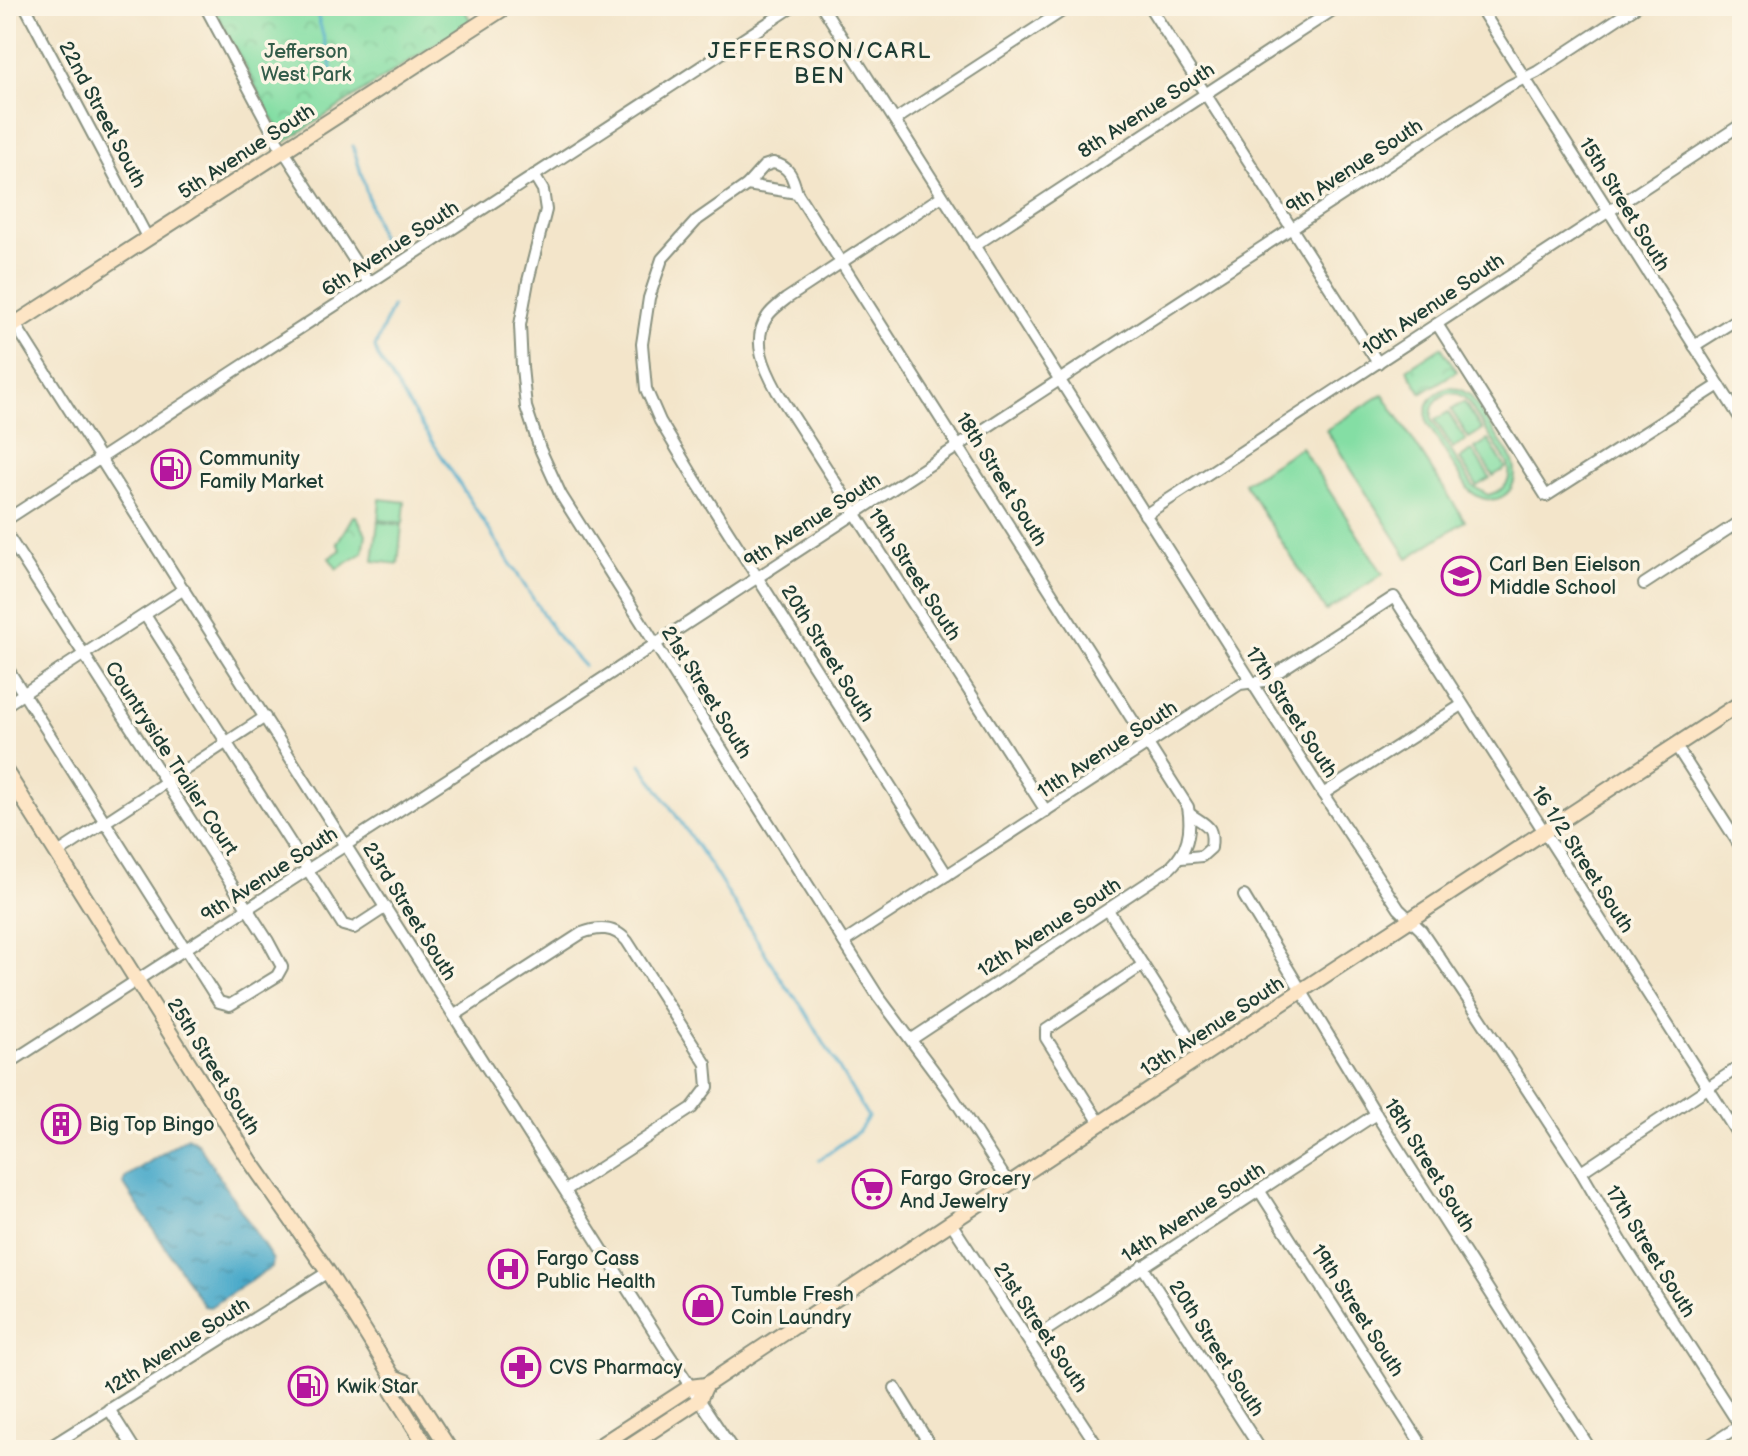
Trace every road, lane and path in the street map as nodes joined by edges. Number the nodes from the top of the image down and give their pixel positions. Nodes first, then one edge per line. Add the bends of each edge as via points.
1 (25, 6) edge
2 (205, 6) edge
3 (507, 6) edge
4 (794, 6) edge
5 (822, 6) edge
6 (1070, 6) edge
7 (1149, 6) edge
8 (1339, 6) edge
9 (1479, 6) edge
10 (1637, 6) edge
11 (1524, 78) junction
12 (1205, 93) junction
13 (895, 120) junction
14 (1742, 124) edge
15 (284, 150) junction
16 (534, 175) junction
17 (747, 185) junction
18 (797, 193) junction
19 (942, 196) junction
20 (1608, 211) junction
21 (1291, 229) junction
22 (148, 239) junction
23 (974, 246) junction
24 (842, 261) junction
25 (369, 283) junction
26 (6, 310) edge
27 (1742, 316) edge
28 (1437, 324) junction
29 (10, 328) edge
30 (1694, 346) junction
31 (1378, 363) junction
32 (1058, 380) junction
33 (1719, 385) junction
34 (1742, 421) edge
35 (959, 446) junction
36 (101, 458) junction
37 (855, 513) junction
38 (1145, 515) junction
39 (6, 520) edge
40 (1742, 520) edge
41 (6, 533) edge
42 (757, 577) junction
43 (1644, 584) dead end
44 (184, 589) junction
45 (1394, 597) joint
46 (145, 615) junction
47 (655, 644) junction
48 (85, 655) junction
49 (6, 666) edge
50 (1252, 683) junction
51 (23, 694) junction
52 (1742, 702) edge
53 (6, 705) edge
54 (1462, 705) junction
55 (265, 717) junction
56 (226, 743) junction
57 (1148, 743) junction
58 (1676, 746) junction
59 (6, 772) edge
60 (166, 782) junction
61 (1323, 794) junction
62 (1046, 811) junction
63 (1190, 814) junction
64 (104, 822) junction
65 (1545, 832) junction
66 (347, 844) junction
67 (1742, 849) edge
68 (58, 853) junction
69 (1181, 858) junction
70 (307, 869) junction
71 (947, 875) junction
72 (1244, 896) dead end
73 (386, 907) junction
74 (247, 909) junction
75 (1108, 910) junction
76 (1410, 920) junction
77 (844, 942) junction
78 (186, 949) junction
79 (1143, 965) junction
80 (138, 981) junction
81 (1300, 992) junction
82 (455, 1015) junction
83 (912, 1039) junction
84 (1201, 1056) junction
85 (6, 1065) edge
86 (1742, 1065) edge
87 (1708, 1087) junction
88 (1376, 1114) junction
89 (1100, 1123) junction
90 (1742, 1141) edge
91 (1581, 1172) junction
92 (1009, 1184) junction
93 (566, 1190) junction
94 (1259, 1190) junction
95 (951, 1223) junction
96 (1142, 1266) junction
97 (328, 1272) junction
98 (1030, 1341) junction
99 (393, 1377) junction
100 (895, 1388) dead end
101 (694, 1394) junction
102 (109, 1409) junction
103 (1741, 1426) edge
104 (45, 1450) edge
105 (135, 1450) edge
106 (429, 1450) edge
107 (450, 1450) edge
108 (593, 1450) edge
109 (623, 1450) edge
110 (733, 1450) edge
111 (933, 1450) edge
112 (1100, 1450) edge
113 (1261, 1450) edge
114 (1425, 1450) edge
115 (1591, 1450) edge
116 (1702, 1450) edge

1 - 22 street, 22nd Street South
2 - 15 street
3 - 15 main road, 5th Avenue South
4 - 16 street, 6th Avenue South
5 - 13 street, 17th Street South
6 - 13 street
7 - 12 street
8 - 12 street, 8th Avenue South
9 - 11 street, 15th Street South
10 - 11 street, 9th Avenue South
11 - 20 street, 15th Street South
11 - 21 street, 9th Avenue South
12 - 21 street
12 - 23 street, 8th Avenue South
13 - 19 street, 17th Street South
14 - 20 street, 10th Avenue South
15 - 22 main road, 5th Avenue South
15 - 25 street
16 - 25 street, 6th Avenue South
16 - 47 street, 21st Street South via 546,210 520,325 526,407 561,495
17 - 18 street
17 - 18 street, 18th Street South via 773,163 792,175
17 - 42 street, 20th Street South via 697,220 662,259 642,344 646,389 660,421
18 - 24 street, 18th Street South
19 - 23 street, 17th Street South
19 - 24 street
20 - 28 street, 10th Avenue South
20 - 30 street, 15th Street South
21 - 31 street
21 - 32 street, 9th Avenue South
22 - 29 main road, 5th Avenue South
23 - 32 street, 17th Street South
24 - 35 street, 18th Street South
24 - 37 street, 19th Street South via 786,299 767,317 760,336 761,354 777,391
25 - 36 street, 6th Avenue South
26 - 29 street, 23rd Street South
27 - 30 street
28 - 31 street, 10th Avenue South
28 - 33 street via 1546,496
29 - 36 street, 23rd Street South
30 - 33 street, 15th Street South
31 - 38 street, 10th Avenue South
32 - 35 street, 9th Avenue South
32 - 38 street, 17th Street South
33 - 34 street, 15th Street South
35 - 37 street, 9th Avenue South
35 - 57 street, 18th Street South
36 - 39 street, 6th Avenue South
36 - 44 street, 23rd Street South
37 - 42 street, 9th Avenue South
37 - 62 street, 19th Street South
38 - 50 street, 17th Street South
40 - 43 street
41 - 48 street, Countryside Trailer Court
42 - 47 street, 9th Avenue South
42 - 71 street, 20th Street South
44 - 46 street
44 - 55 street, 23rd Street South
45 - 50 street, 11th Avenue South via 1264,681
45 - 54 street, 16 1/2 Street South
46 - 48 street
46 - 56 street
47 - 66 street, 9th Avenue South
47 - 77 street, 21st Street South
48 - 51 street
48 - 60 street, Countryside Trailer Court
49 - 51 street, Countryside Trailer Court
50 - 57 street, 11th Avenue South via 1240,684
50 - 61 street, 17th Street South
51 - 53 street
51 - 64 street, Countryside Trailer Court
52 - 58 main road, 13th Avenue South
54 - 61 street
54 - 65 street, 16 1/2 Street South
55 - 56 street
55 - 66 street, 23rd Street South
56 - 60 street
56 - 70 street
57 - 62 street, 11th Avenue South
57 - 63 street, 18th Street South
58 - 65 main road, 13th Avenue South
58 - 67 street
59 - 68 main road, 25th Street South
60 - 64 street
60 - 74 street, Countryside Trailer Court
61 - 76 street, 17th Street South
62 - 71 street, 11th Avenue South
63 - 69 street
63 - 69 street, 12th Avenue South via 1213,834 1211,848 1202,856
64 - 68 street
64 - 78 street, Countryside Trailer Court
65 - 76 main road, 13th Avenue South
65 - 87 street, 16 1/2 Street South
66 - 70 street, 9th Avenue South
66 - 73 street, 23rd Street South
68 - 80 main road, 25th Street South
69 - 75 street, 12th Avenue South
70 - 73 street via 343,925 354,928
70 - 74 street, 9th Avenue South
71 - 77 street, 11th Avenue South
72 - 81 street, 18th Street South
73 - 82 street, 23rd Street South
74 - 78 street, 9th Avenue South
74 - 78 street, Countryside Trailer Court via 282,967 277,976 226,1006
75 - 79 street
75 - 83 street, 12th Avenue South
76 - 81 main road, 13th Avenue South
76 - 91 street, 17th Street South via 1455,979
77 - 83 street, 21st Street South
78 - 80 street, 9th Avenue South
79 - 84 street
79 - 89 street via 1046,1030 1046,1038
80 - 85 street, 9th Avenue South
80 - 97 main road, 25th Street South via 251,1162
81 - 84 main road, 13th Avenue South
81 - 88 street, 18th Street South
82 - 93 street, 23rd Street South
82 - 93 street via 582,933 602,928 627,941 706,1064 705,1094 692,1108
83 - 92 street, 21st Street South
84 - 89 main road, 13th Avenue South
86 - 87 street
87 - 90 street, 16 1/2 Street South
87 - 91 street
88 - 94 street, 14th Avenue South
88 - 115 street, 18th Street South
89 - 92 main road, 13th Avenue South
91 - 103 street, 17th Street South
92 - 95 main road, 13th Avenue South
93 - 101 street, 23rd Street South
94 - 96 street, 14th Avenue South
94 - 114 street, 19th Street South
95 - 98 street, 21st Street South
95 - 101 main road, 13th Avenue South
96 - 98 street, 14th Avenue South
96 - 113 street, 20th Street South
97 - 99 main road, 25th Street South
97 - 102 street, 12th Avenue South
98 - 112 street, 21st Street South
99 - 106 main road, 25th Street South via 392,1391
99 - 107 main road, 25th Street South via 406,1382
100 - 111 street
101 - 108 main road, 13th Avenue South
101 - 109 main road, 13th Avenue South
101 - 110 street, 23rd Street South
102 - 104 street, 12th Avenue South
102 - 105 street
103 - 116 street

